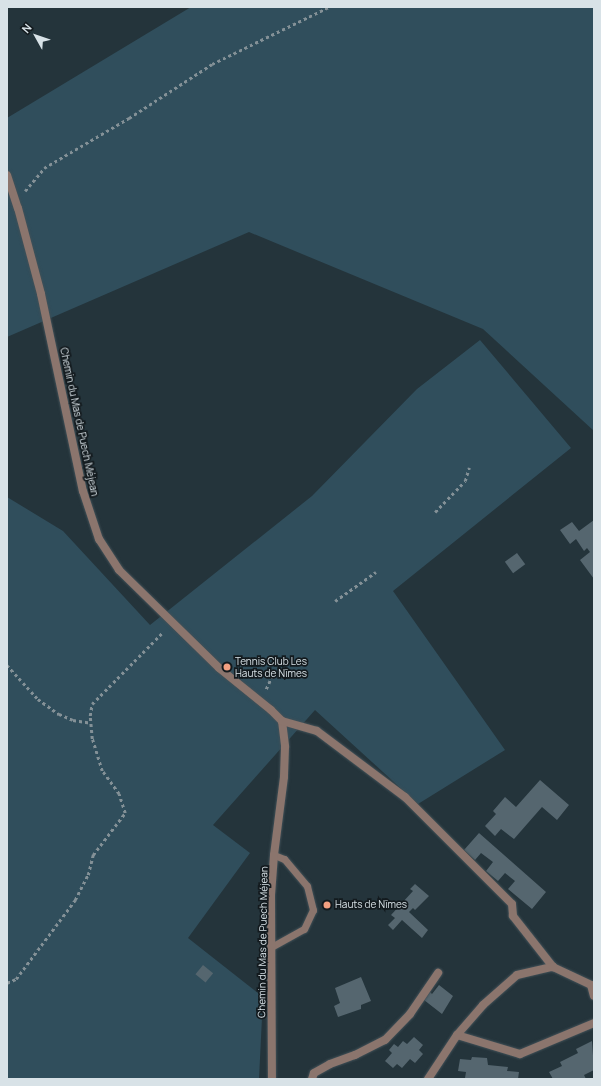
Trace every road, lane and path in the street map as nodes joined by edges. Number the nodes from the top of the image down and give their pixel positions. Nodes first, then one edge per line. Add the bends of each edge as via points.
1 (329, 7) edge
2 (7, 175) edge
3 (15, 199) junction
4 (470, 468) dead end
5 (435, 512) dead end
6 (376, 572) dead end
7 (335, 601) dead end
8 (162, 634) dead end
9 (7, 665) edge
10 (276, 668) dead end
11 (260, 700) junction
12 (282, 721) junction
13 (91, 722) junction
14 (274, 855) junction
15 (273, 946) junction
16 (553, 967) junction
17 (438, 974) dead end
18 (7, 983) edge
19 (594, 996) edge
20 (594, 1023) edge
21 (457, 1035) junction
22 (272, 1079) edge
23 (312, 1079) edge
24 (428, 1079) edge

1 - 3 path via 212,64 129,118 44,168
2 - 3 street, Chemin du Mas de Puech Méjean
3 - 11 street, Chemin du Mas de Puech Méjean via 41,294 83,491 99,539 125,576 219,668
4 - 5 path via 465,480
6 - 7 path
8 - 13 path via 92,704
9 - 13 path via 38,699 59,714 73,720
10 - 11 path
11 - 12 street, Chemin du Mas de Puech Méjean
12 - 14 street, Chemin du Mas de Puech Méjean via 285,747 284,777
12 - 16 street via 317,731 406,798 512,904 513,916
13 - 18 path via 92,739 102,771 119,794 125,813 93,855 88,875 75,900 16,980
14 - 15 street, Chemin du Mas de Puech Méjean
14 - 15 lane via 284,859 307,886 313,910 304,929
15 - 22 street, Chemin du Mas de Puech Méjean
16 - 19 street via 591,984
16 - 21 street via 518,975 483,1005
17 - 23 street via 410,1014 385,1040 330,1064 314,1073
20 - 21 street via 520,1054
21 - 24 street

